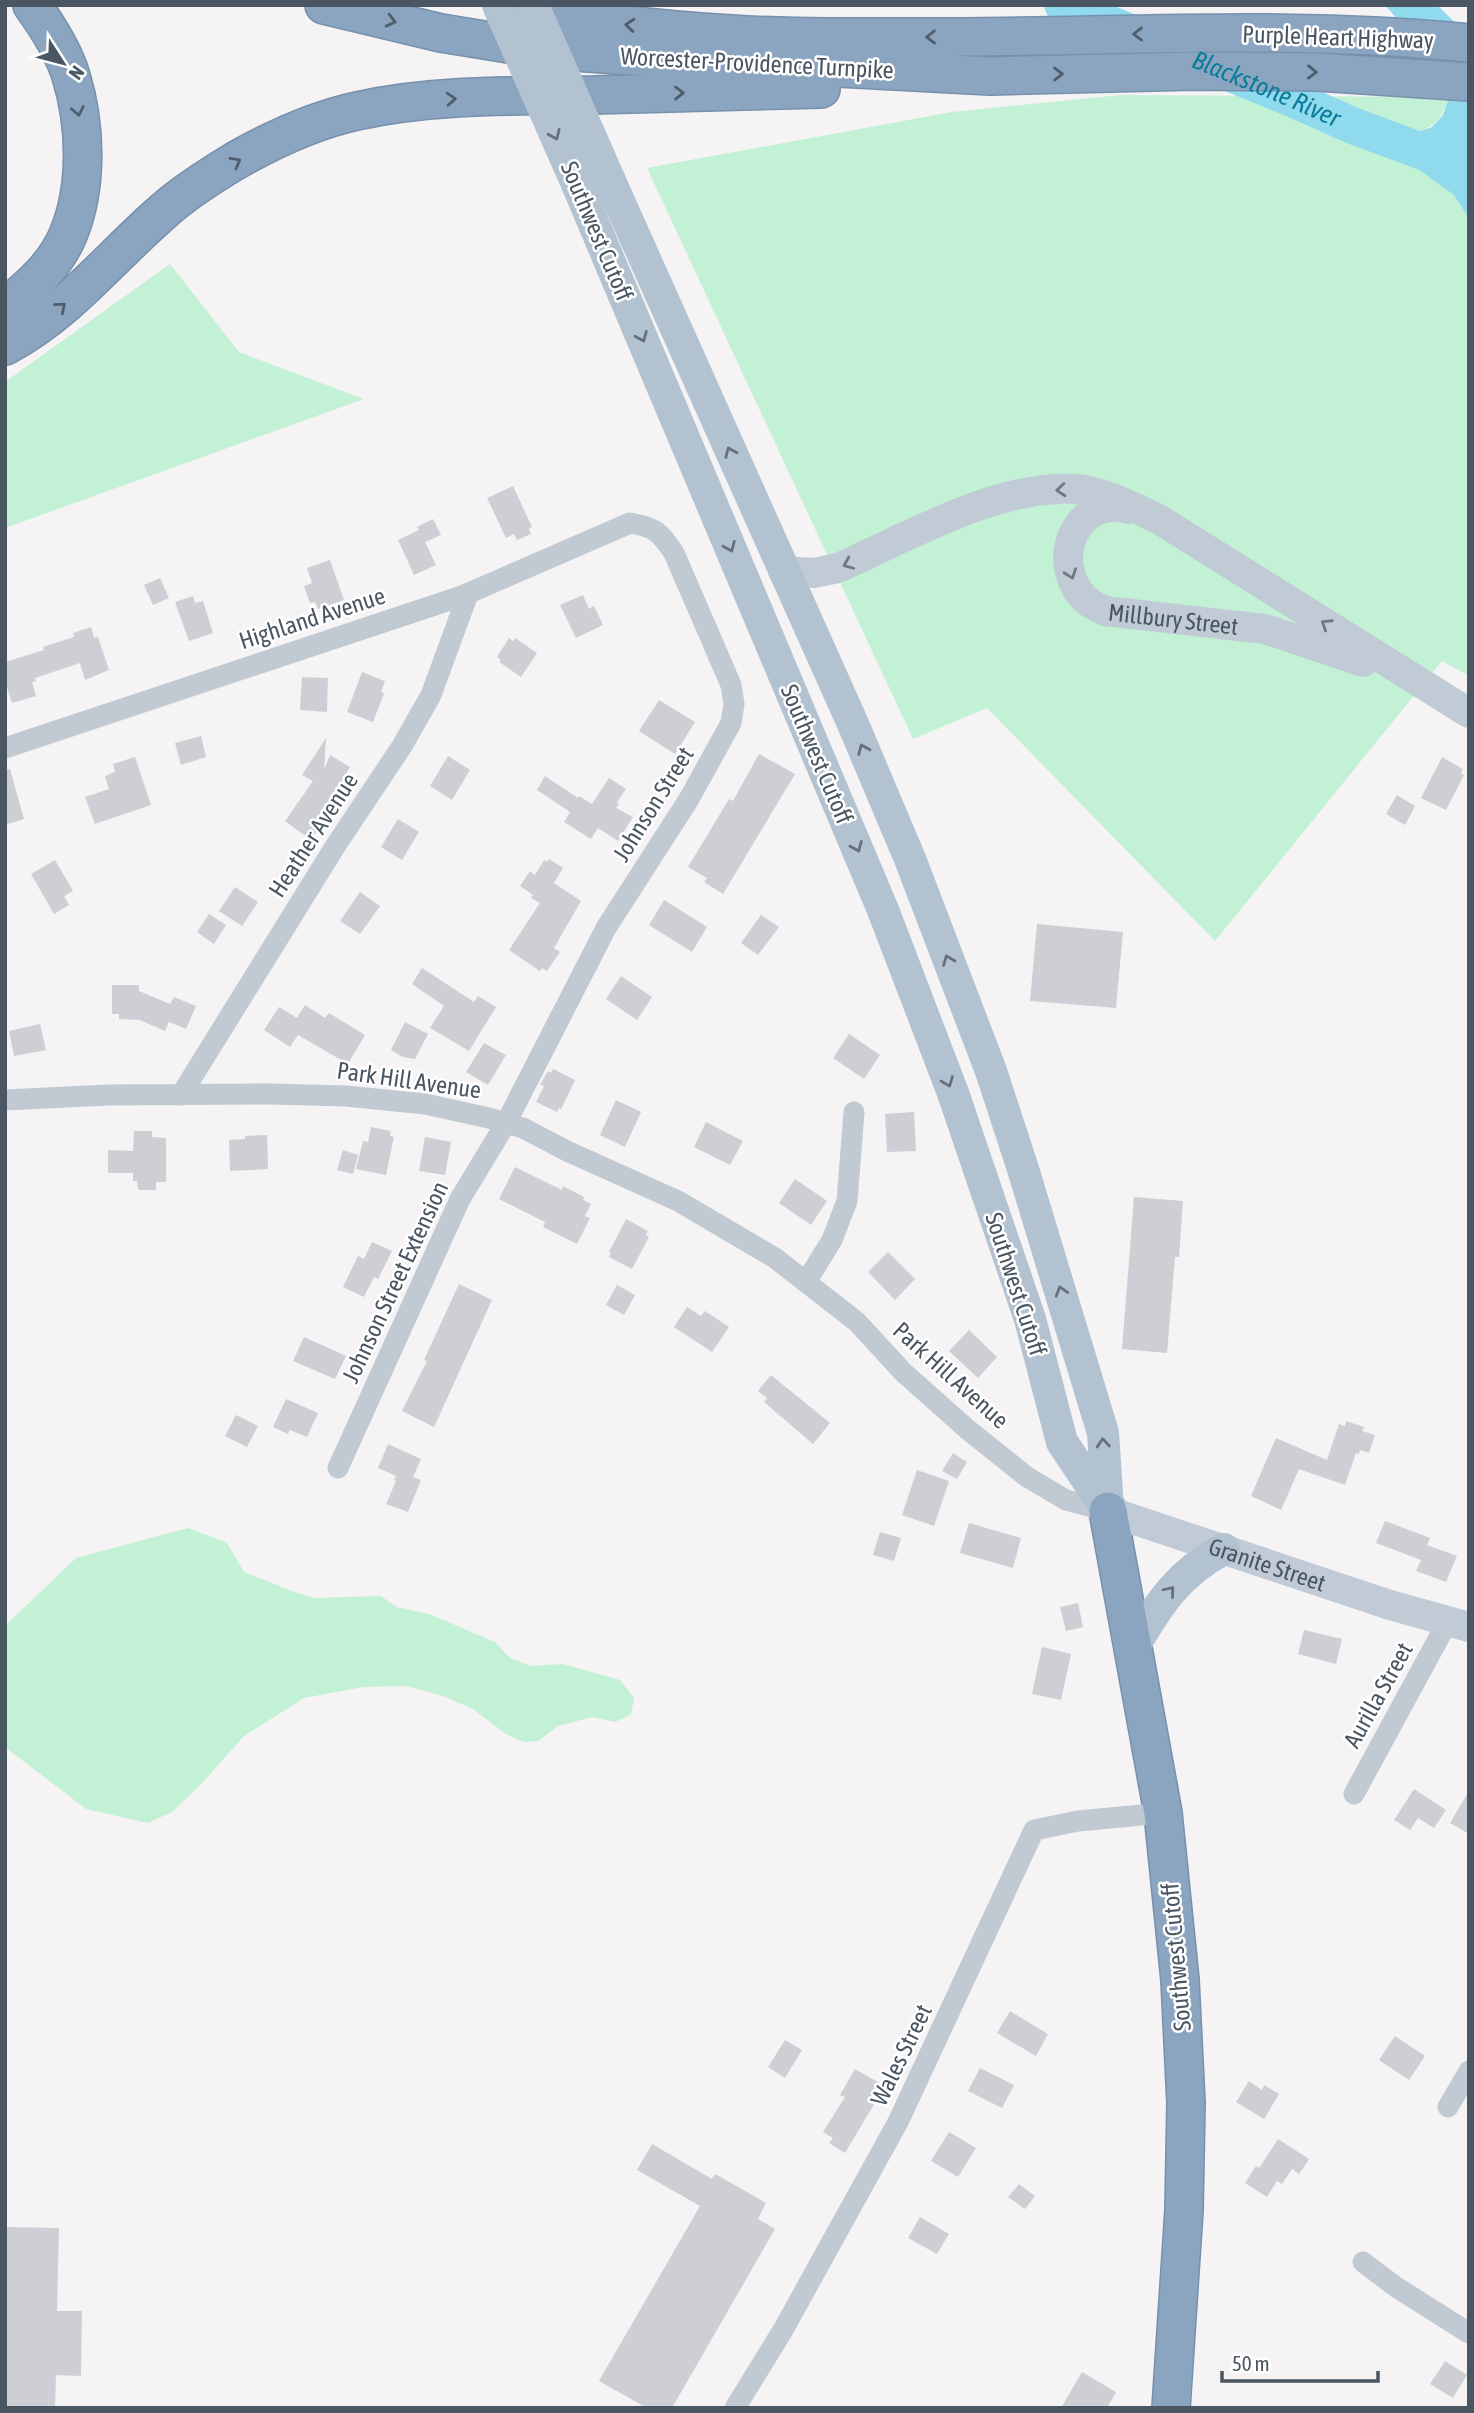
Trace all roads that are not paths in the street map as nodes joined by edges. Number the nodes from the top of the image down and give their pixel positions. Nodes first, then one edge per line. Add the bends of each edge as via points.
1 (32, 5) edge
2 (324, 5) edge
3 (489, 5) edge
4 (498, 5) edge
5 (533, 5) edge
6 (1206, 33) joint
7 (1469, 43) edge
8 (1195, 71) joint
9 (990, 76) junction
10 (1469, 82) edge
11 (5, 308) edge
12 (5, 346) edge
13 (1160, 520) junction
14 (630, 523) joint
15 (783, 571) junction
16 (468, 594) junction
17 (1425, 688) junction
18 (1469, 713) edge
19 (5, 748) edge
20 (969, 1014) junction
21 (929, 1032) junction
22 (181, 1095) junction
23 (5, 1100) edge
24 (854, 1112) dead end
25 (506, 1123) junction
26 (806, 1282) junction
27 (338, 1468) dead end
28 (1066, 1500) joint
29 (1108, 1511) junction
30 (1224, 1549) junction
31 (1459, 1624) edge
32 (1133, 1648) junction
33 (1354, 1794) dead end
34 (1163, 1813) junction
35 (1469, 2071) edge
36 (1448, 2107) dead end
37 (1363, 2262) dead end
38 (1469, 2333) edge
39 (734, 2408) edge
40 (1171, 2408) edge

1 -> 11 highway via 70,75 80,119 79,197 68,236 39,279
2 -> 9 highway, Worcester-Providence Turnpike via 441,33 545,50
6 -> 3 highway, Worcester-Providence Turnpike via 811,36 703,32 589,22
4 -> 21 main road, Southwest Cutoff, bridge via 883,910
15 -> 5 main road, Southwest Cutoff, bridge
6 - 7 highway, Purple Heart Highway via 1373,35
9 -> 8 highway, Worcester-Providence Turnpike
8 -> 10 highway, Purple Heart Highway via 1318,72
12 -> 9 highway via 60,309 168,207 217,174 281,138 355,111 411,101 480,97 879,87
13 -> 15 main road, Millbury Street via 1120,501 1076,489 1017,494 838,568 814,573
17 -> 13 main road, Millbury Street
13 -> 17 main road, Millbury Street via 1120,506 1094,512 1083,520 1071,539 1067,561 1074,584 1089,603 1105,611 1265,629 1347,655
14 - 16 street, Highland Avenue
14 - 25 street, Johnson Street via 648,526 662,535 674,553 731,685 731,723 689,799 606,928
20 -> 15 main road, Southwest Cutoff via 858,736
16 - 19 street, Highland Avenue
16 - 22 street, Heather Avenue via 431,695 402,746
17 - 18 main road, Millbury Street
20 - 21 main road
29 -> 20 main road, Southwest Cutoff via 1103,1433 1023,1169
21 -> 29 main road, Southwest Cutoff via 1030,1320 1062,1442
22 - 23 street, Park Hill Avenue
22 - 25 street, Park Hill Avenue via 374,1098 425,1104
24 - 26 street via 847,1201 832,1240
25 - 26 street, Park Hill Avenue via 678,1201 775,1258
25 - 27 street, Johnson Street Extension via 460,1199
26 - 28 street, Park Hill Avenue via 856,1322 967,1429 1027,1477
28 - 29 street, Granite Street
29 - 30 main road, Granite Street
29 - 32 highway, Southwest Cutoff
30 - 31 main road, Granite Street
32 -> 30 main road via 1157,1607 1183,1577
31 - 33 street, Aurilla Street
32 - 34 highway, Southwest Cutoff
34 - 39 street, Wales Street via 1034,1830 898,2122 783,2330
34 - 40 highway, Southwest Cutoff via 1180,1980 1186,2103
35 - 36 street
37 - 38 street

